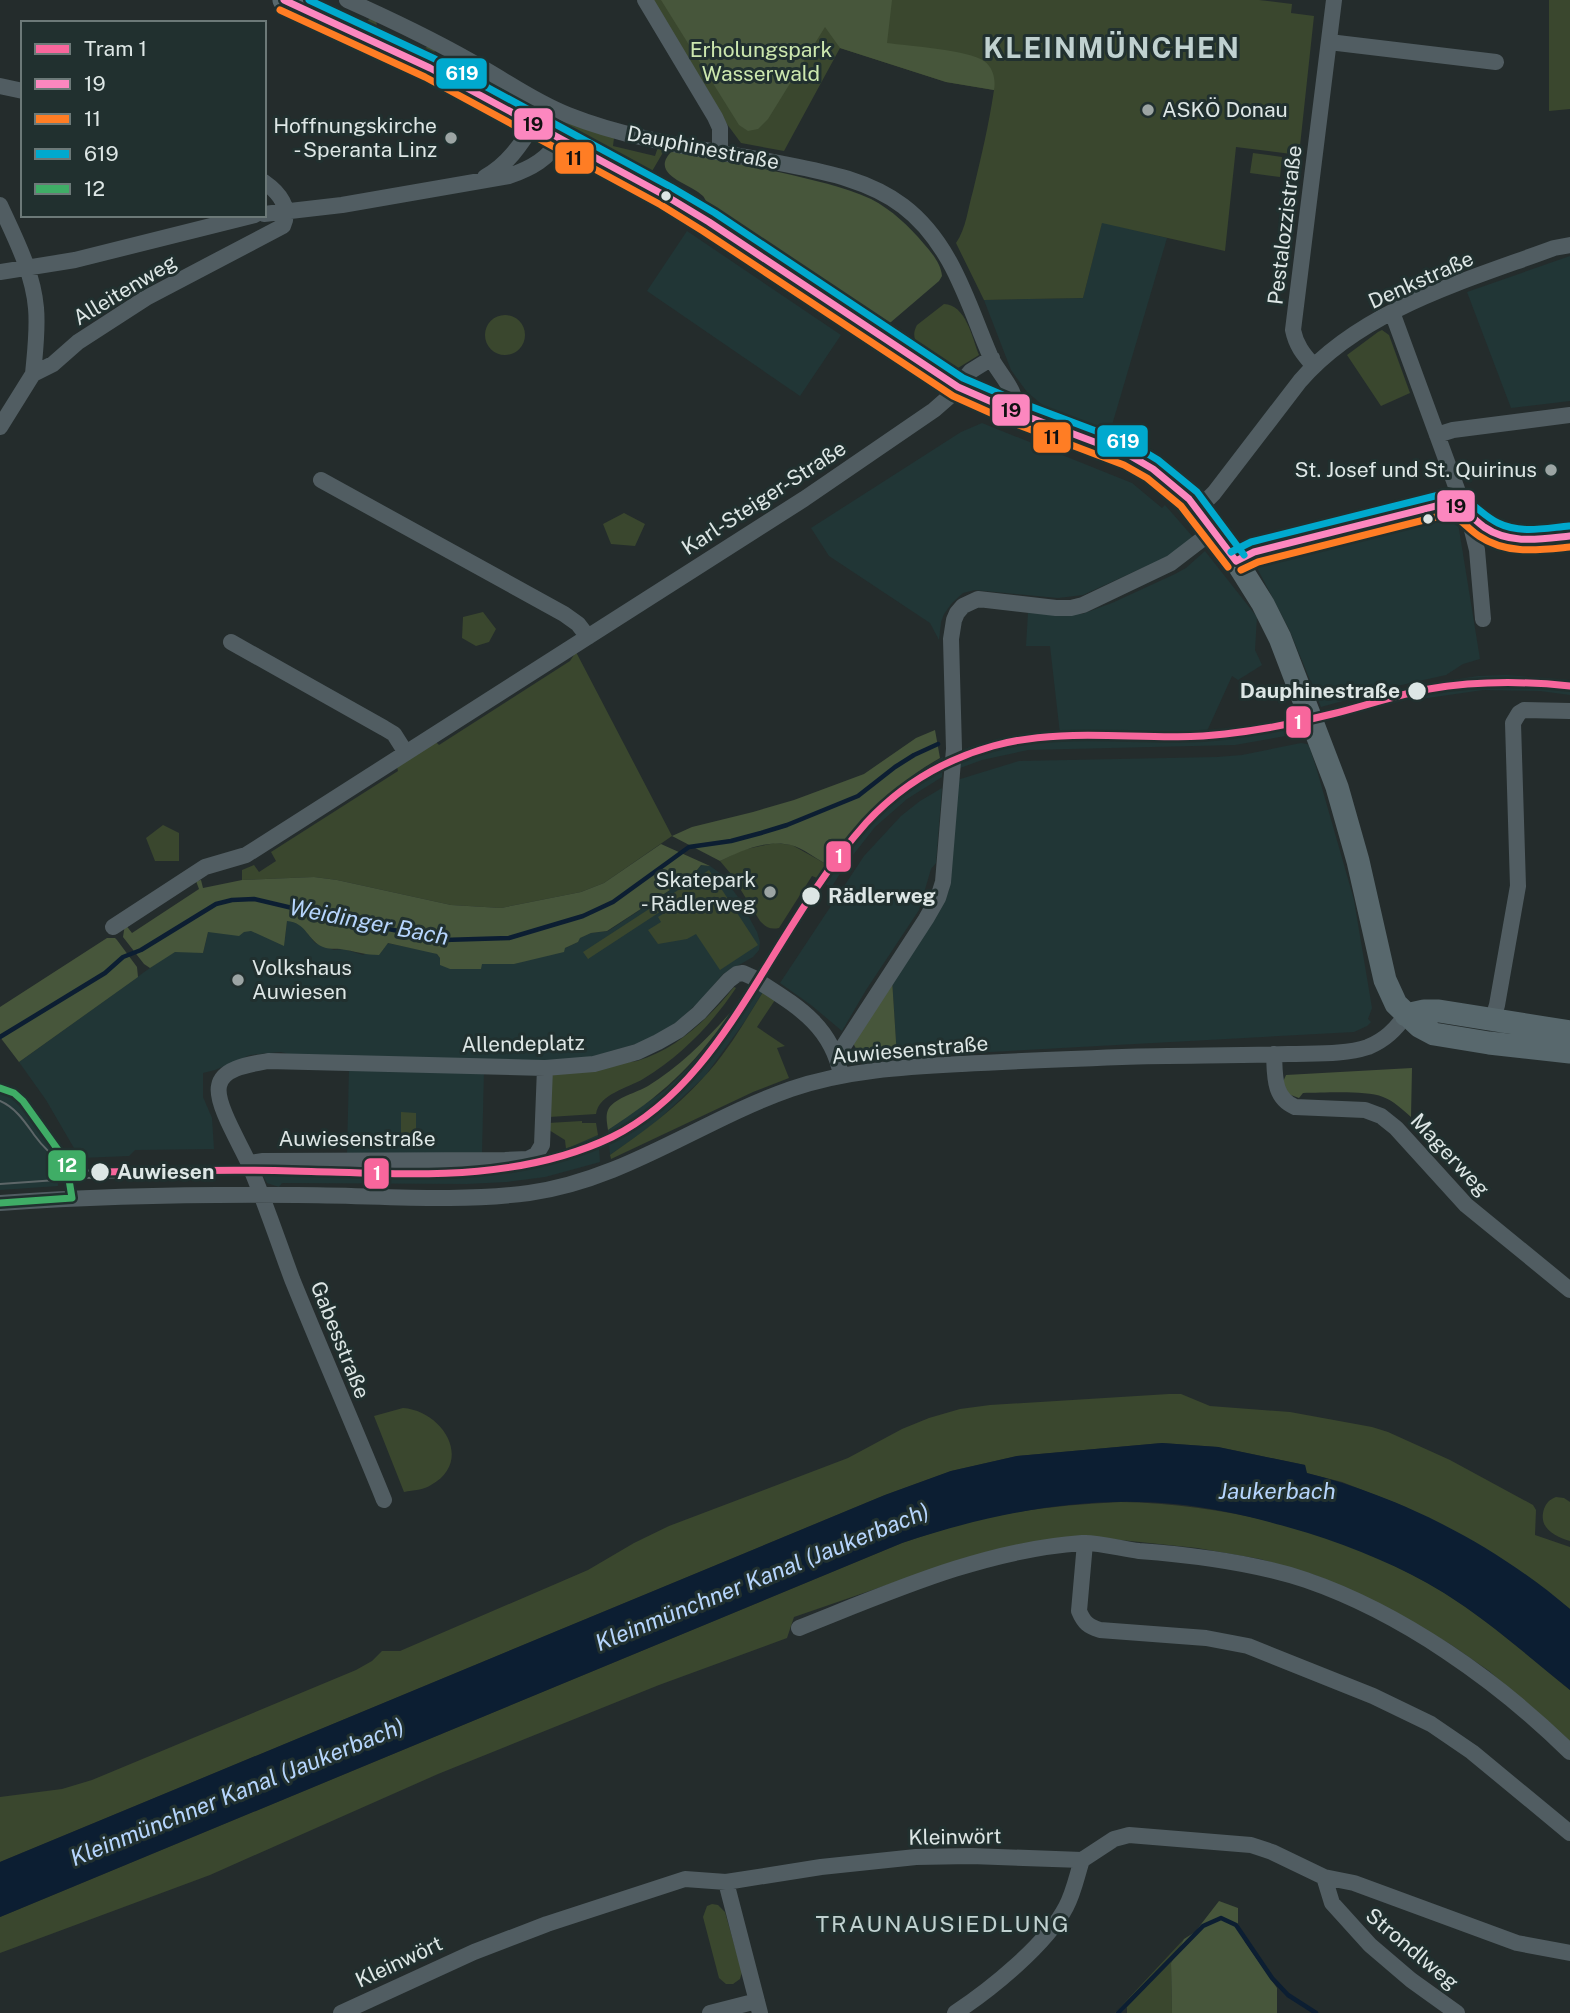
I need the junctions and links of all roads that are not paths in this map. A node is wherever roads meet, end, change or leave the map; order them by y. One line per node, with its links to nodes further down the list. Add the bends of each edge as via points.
1 (284, 0): 9 (main road, Dauphinestraße)
2 (347, 0): 11 (street, Dauphinestraße, via 567,115 634,135)
3 (645, 0): 11 (street, via 715,117)
4 (1334, 0): 5 (street, Pestalozzistraße)
5 (1329, 42): 6 (street); 23 (street, Pestalozzistraße, via 1293,330 1302,354)
6 (1496, 62)
7 (0, 86): 8 (street)
8 (21, 91)
9 (534, 123): 10 (main road, Dauphinestraße); 12 (street, via 509,159)
10 (561, 138): 12 (street, via 547,156 527,170); 25 (main road, Dauphinestraße, via 709,222)
11 (720, 152): 22 (street, Dauphinestraße, via 853,180 904,207 934,237 954,268)
12 (478, 181): 15 (street)
13 (266, 185): 15 (street, via 283,200)
14 (0, 205): 19 (street)
15 (286, 210): 16 (street); 24 (street, Alleitenweg, via 283,226 146,298 78,342 53,365)
16 (266, 214)
17 (247, 217): 19 (street)
18 (1570, 245): 21 (street, Denkstraße)
19 (27, 268): 20 (street); 24 (street, via 36,307)
20 (0, 272)
21 (1392, 312): 23 (street, Denkstraße); 29 (street)
22 (992, 359): 25 (street, via 971,371); 26 (street, Dauphinestraße, via 1014,397)
23 (1313, 365): 31 (street, Denkstraße)
24 (33, 374): 28 (street, Alleitenweg)
25 (958, 387): 26 (main road, Dauphinestraße); 37 (street, Karl-Steiger-Straße, via 934,410 804,499)
26 (1015, 412): 31 (main road, Dauphinestraße, via 1129,456 1176,486)
27 (1570, 415): 29 (street)
28 (0, 427)
29 (1437, 435): 32 (street)
30 (321, 480): 37 (street, via 564,614)
31 (1198, 509): 33 (main road, Dauphinestraße)
32 (1466, 511): 34 (street, via 1503,537); 35 (street, via 1448,503 1254,552); 36 (street, via 1478,550)
33 (1214, 530): 35 (main road, Dauphinestraße); 47 (street, via 1171,563 1083,605 1071,608 978,599 957,613 951,639 954,749 943,882 926,919)
34 (1570, 536)
35 (1236, 561): 42 (main road, Dauphinestraße, via 1271,620 1331,766 1359,861 1385,980)
36 (1483, 619)
37 (588, 637): 40 (street, Karl-Steiger-Straße)
38 (230, 642): 40 (street, via 394,734)
39 (1570, 711): 43 (street, via 1524,710 1513,723 1517,894)
40 (406, 753): 41 (street, Karl-Steiger-Straße, via 246,855 205,867)
41 (113, 928)
42 (1406, 1015): 43 (main road, via 1439,1011); 45 (main road, Dauphinestraße, via 1434,1034); 46 (street, Auwiesenstraße, via 1386,1038 1359,1049)
43 (1492, 1021): 44 (main road)
44 (1570, 1032)
45 (1570, 1052)
46 (1274, 1054): 49 (street, Auwiesenstraße, via 1063,1059); 53 (street, Magerweg, via 1276,1084 1286,1103 1365,1110 1381,1116 1466,1205)
47 (837, 1056): 48 (street, Allendeplatz, via 809,1016 743,973 729,979 699,1013 658,1042 614,1060); 49 (street, Allendeplatz)
48 (545, 1069): 50 (street, Auwiesenstraße, via 542,1145 528,1158); 50 (street, Allendeplatz, via 275,1061 249,1065 223,1076 218,1090)
49 (841, 1075): 51 (street, Auwiesenstraße, via 752,1105 615,1169 530,1193 473,1198)
50 (249, 1163): 51 (street)
51 (260, 1195): 52 (street, Auwiesenstraße); 54 (street, Gabesstraße)
52 (0, 1203)
53 (1570, 1290)
54 (384, 1500)
55 (1085, 1543): 56 (street, via 981,1562 906,1585); 57 (street, via 1275,1571 1338,1593 1387,1617 1489,1682); 58 (street, via 1079,1611 1089,1627 1248,1646 1373,1696 1431,1724 1472,1752)
56 (799, 1628)
57 (1570, 1752)
58 (1570, 1833)
59 (1082, 1860): 60 (street, via 1114,1839 1129,1835 1251,1845); 61 (street, Kleinwört, via 916,1857); 66 (street, via 1067,1906 1040,1941)
60 (1324, 1877): 62 (street, via 1354,1882 1517,1943); 67 (street, Strondlweg, via 1332,1903 1370,1945)
61 (726, 1882): 63 (street); 64 (street, Kleinwört, via 685,1879 588,1910 474,1952)
62 (1570, 1953)
63 (759, 2007): 65 (street)
64 (341, 2013)
65 (710, 2013)
66 (955, 2013)
67 (1457, 2013)

